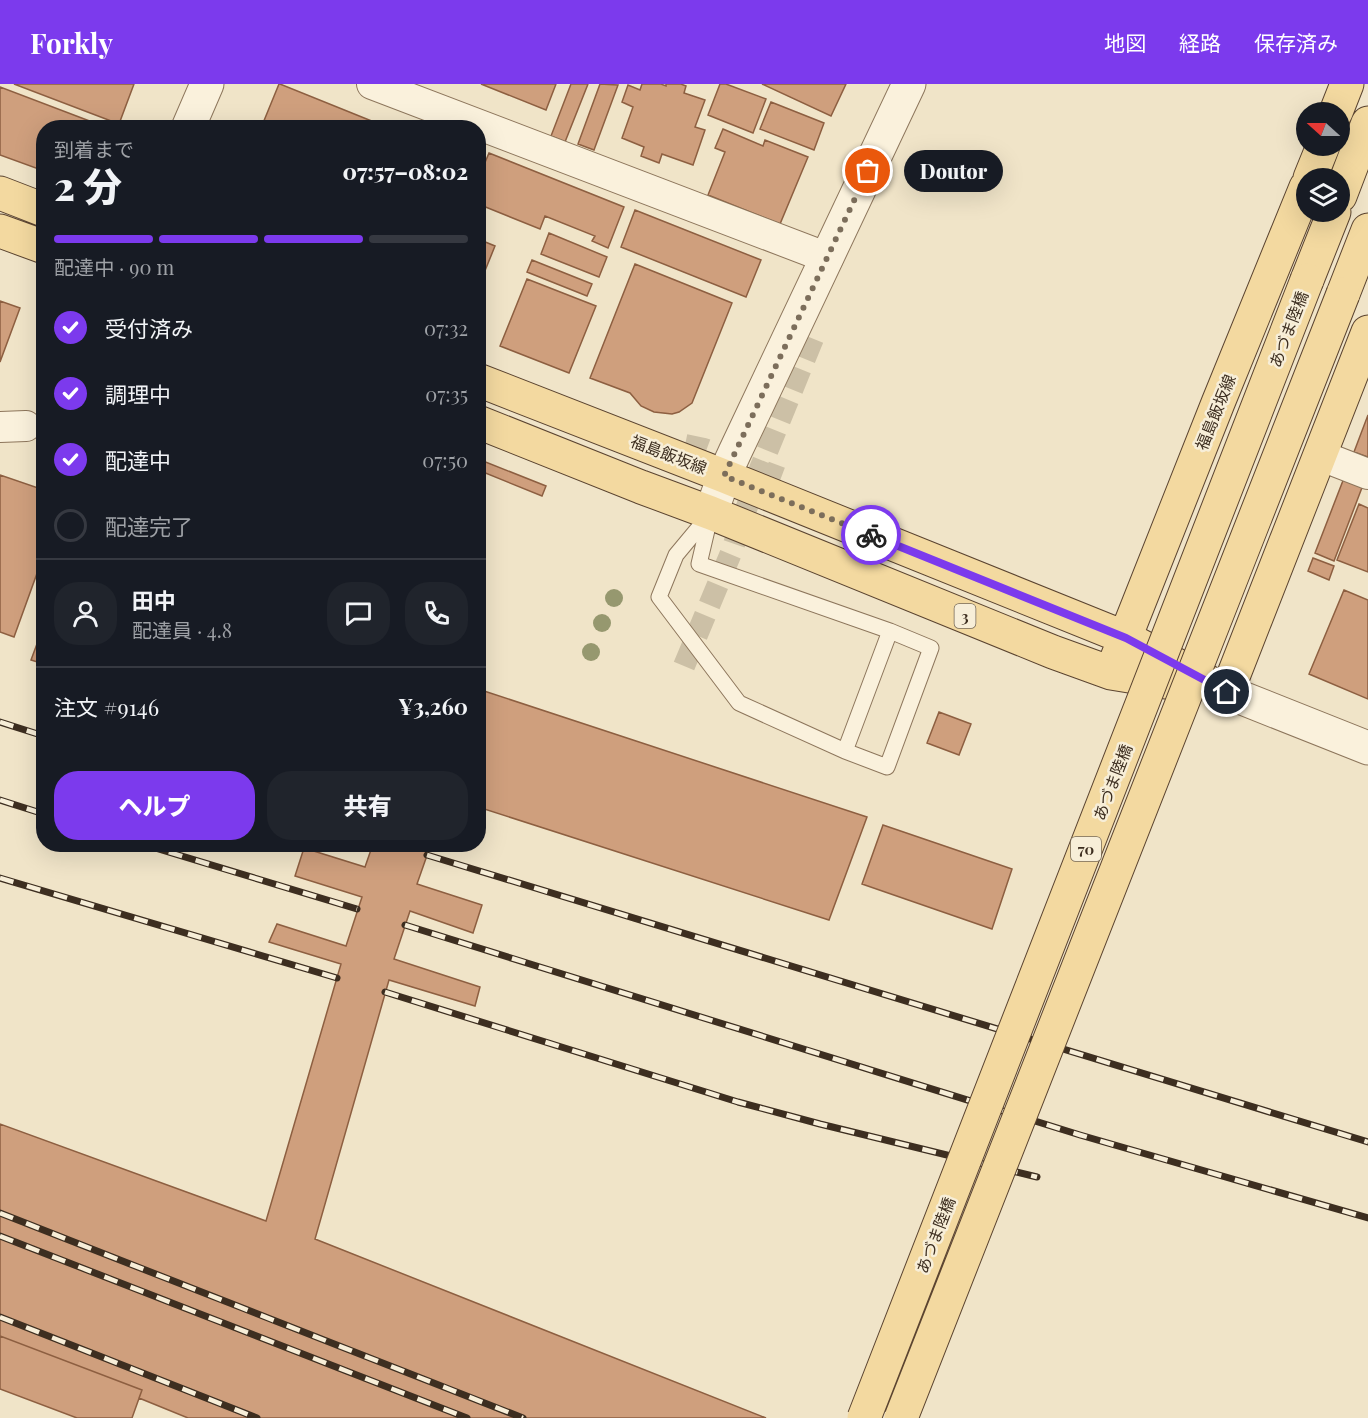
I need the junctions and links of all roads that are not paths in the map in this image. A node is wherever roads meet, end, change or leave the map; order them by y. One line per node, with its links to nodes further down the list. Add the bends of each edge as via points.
1 (207, 84): 6 (street)
2 (372, 84): 7 (street)
3 (909, 84): 18 (street)
4 (1347, 84): 5 (main road)
5 (1340, 102)
6 (191, 120)
7 (466, 120)
8 (1368, 123): 10 (main road)
9 (486, 128): 18 (street)
10 (1350, 170)
11 (0, 193): 12 (main road)
12 (36, 207)
13 (1296, 212): 29 (main road, 福島飯坂線)
14 (1330, 222): 34 (main road, あづま陸橋 / 70, bridge)
15 (1368, 230): 35 (main road, 70, bridge)
16 (0, 231): 17 (main road)
17 (36, 244)
18 (828, 258): 24 (street)
19 (1368, 332): 22 (main road)
20 (486, 383): 24 (main road, 福島飯坂線)
21 (486, 425): 25 (main road, 3)
22 (1319, 455): 23 (street); 31 (main road)
23 (1368, 474)
24 (724, 476): 25 (street); 29 (main road, 福島飯坂線)
25 (711, 513): 26 (lane); 27 (lane); 30 (main road, 3)
26 (676, 555): 27 (lane); 33 (lane, via 659,597 739,703)
27 (699, 564): 28 (lane)
28 (890, 631): 33 (lane); 33 (lane, via 931,648 891,756 886,767)
29 (1126, 638): 30 (main road, 福島飯坂線); 31 (main road, 福島飯坂線)
30 (1111, 673): 31 (main road, 3)
31 (1227, 692): 32 (street)
32 (1368, 748)
33 (845, 751)
34 (864, 1418)
35 (901, 1418)

